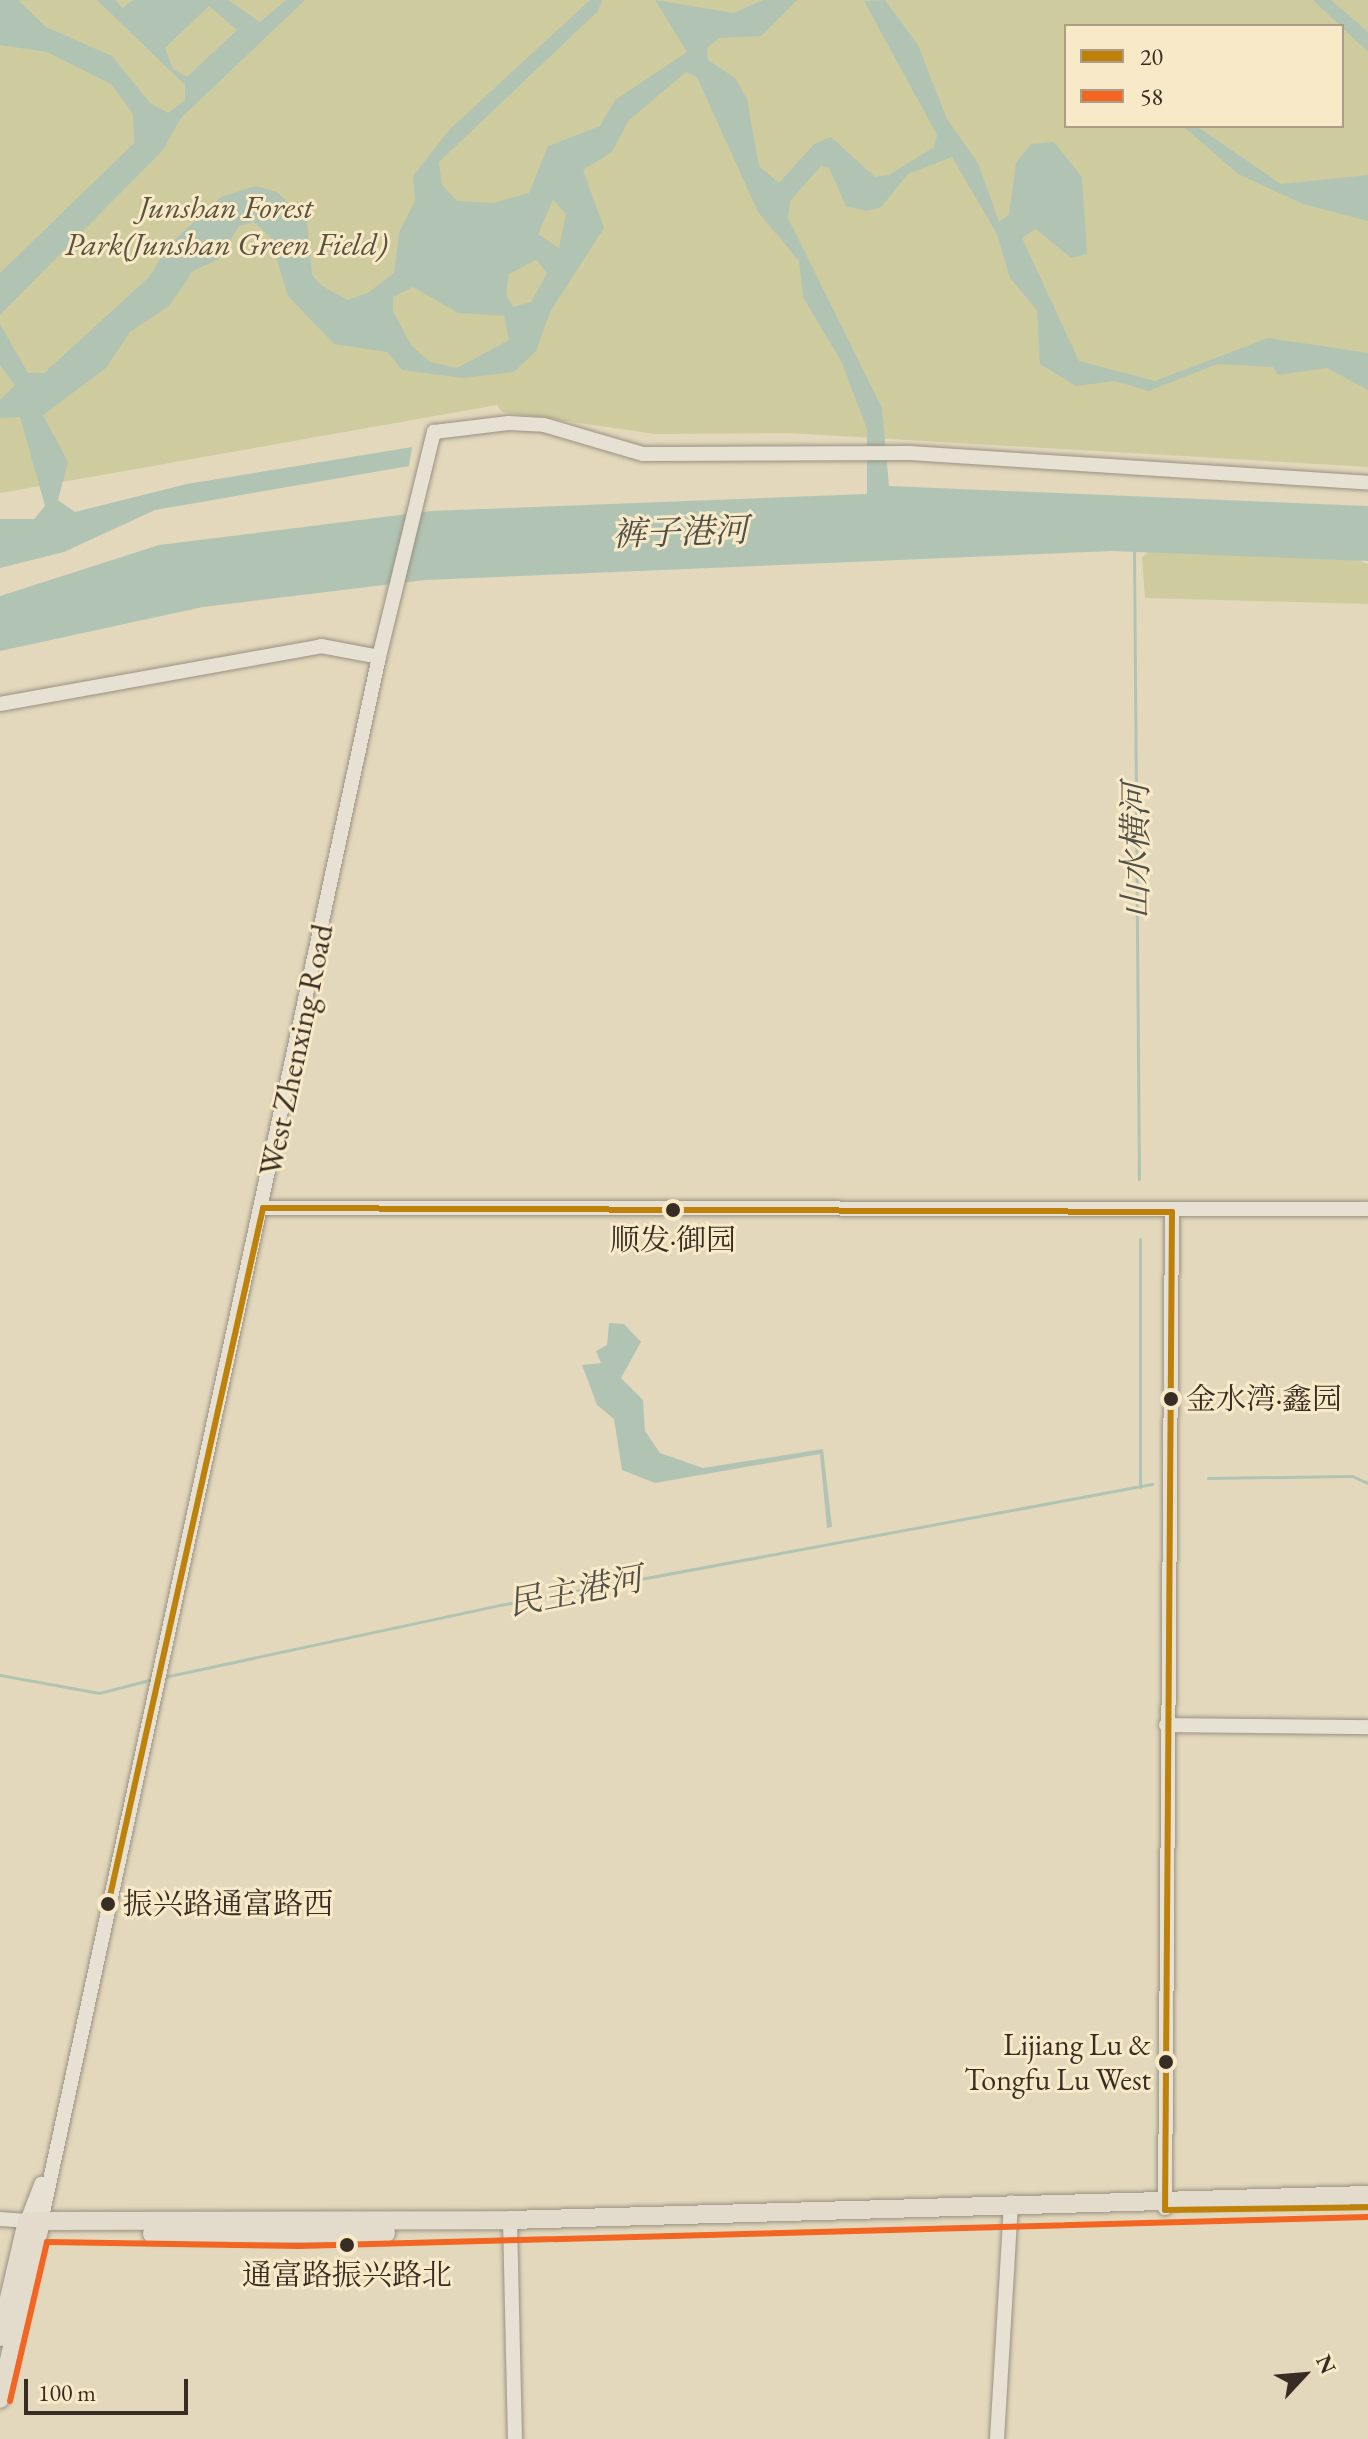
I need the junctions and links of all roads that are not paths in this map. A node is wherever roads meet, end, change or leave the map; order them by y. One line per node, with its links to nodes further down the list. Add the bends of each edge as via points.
1 (1368, 483): 2 (street, West Zhenxing Road, via 885,452 643,454 544,425 434,432)
2 (379, 657): 3 (street, via 321,646); 4 (street, West Zhenxing Road)
3 (0, 704)
4 (263, 1208): 6 (street); 16 (street, West Zhenxing Road)
5 (1368, 1209): 6 (street)
6 (1172, 1212): 7 (street)
7 (1166, 1725): 8 (street); 10 (street)
8 (1368, 1727)
9 (1368, 2195): 10 (main road)
10 (1165, 2204): 11 (main road); 12 (main road)
11 (1011, 2207): 14 (main road); 20 (street)
12 (1368, 2207)
13 (0, 2219): 16 (street)
14 (510, 2224): 16 (main road, via 299,2236); 19 (street)
15 (0, 2226): 16 (street)
16 (33, 2227): 17 (main road); 18 (main road)
17 (0, 2337)
18 (0, 2399)
19 (515, 2439)
20 (997, 2439)

